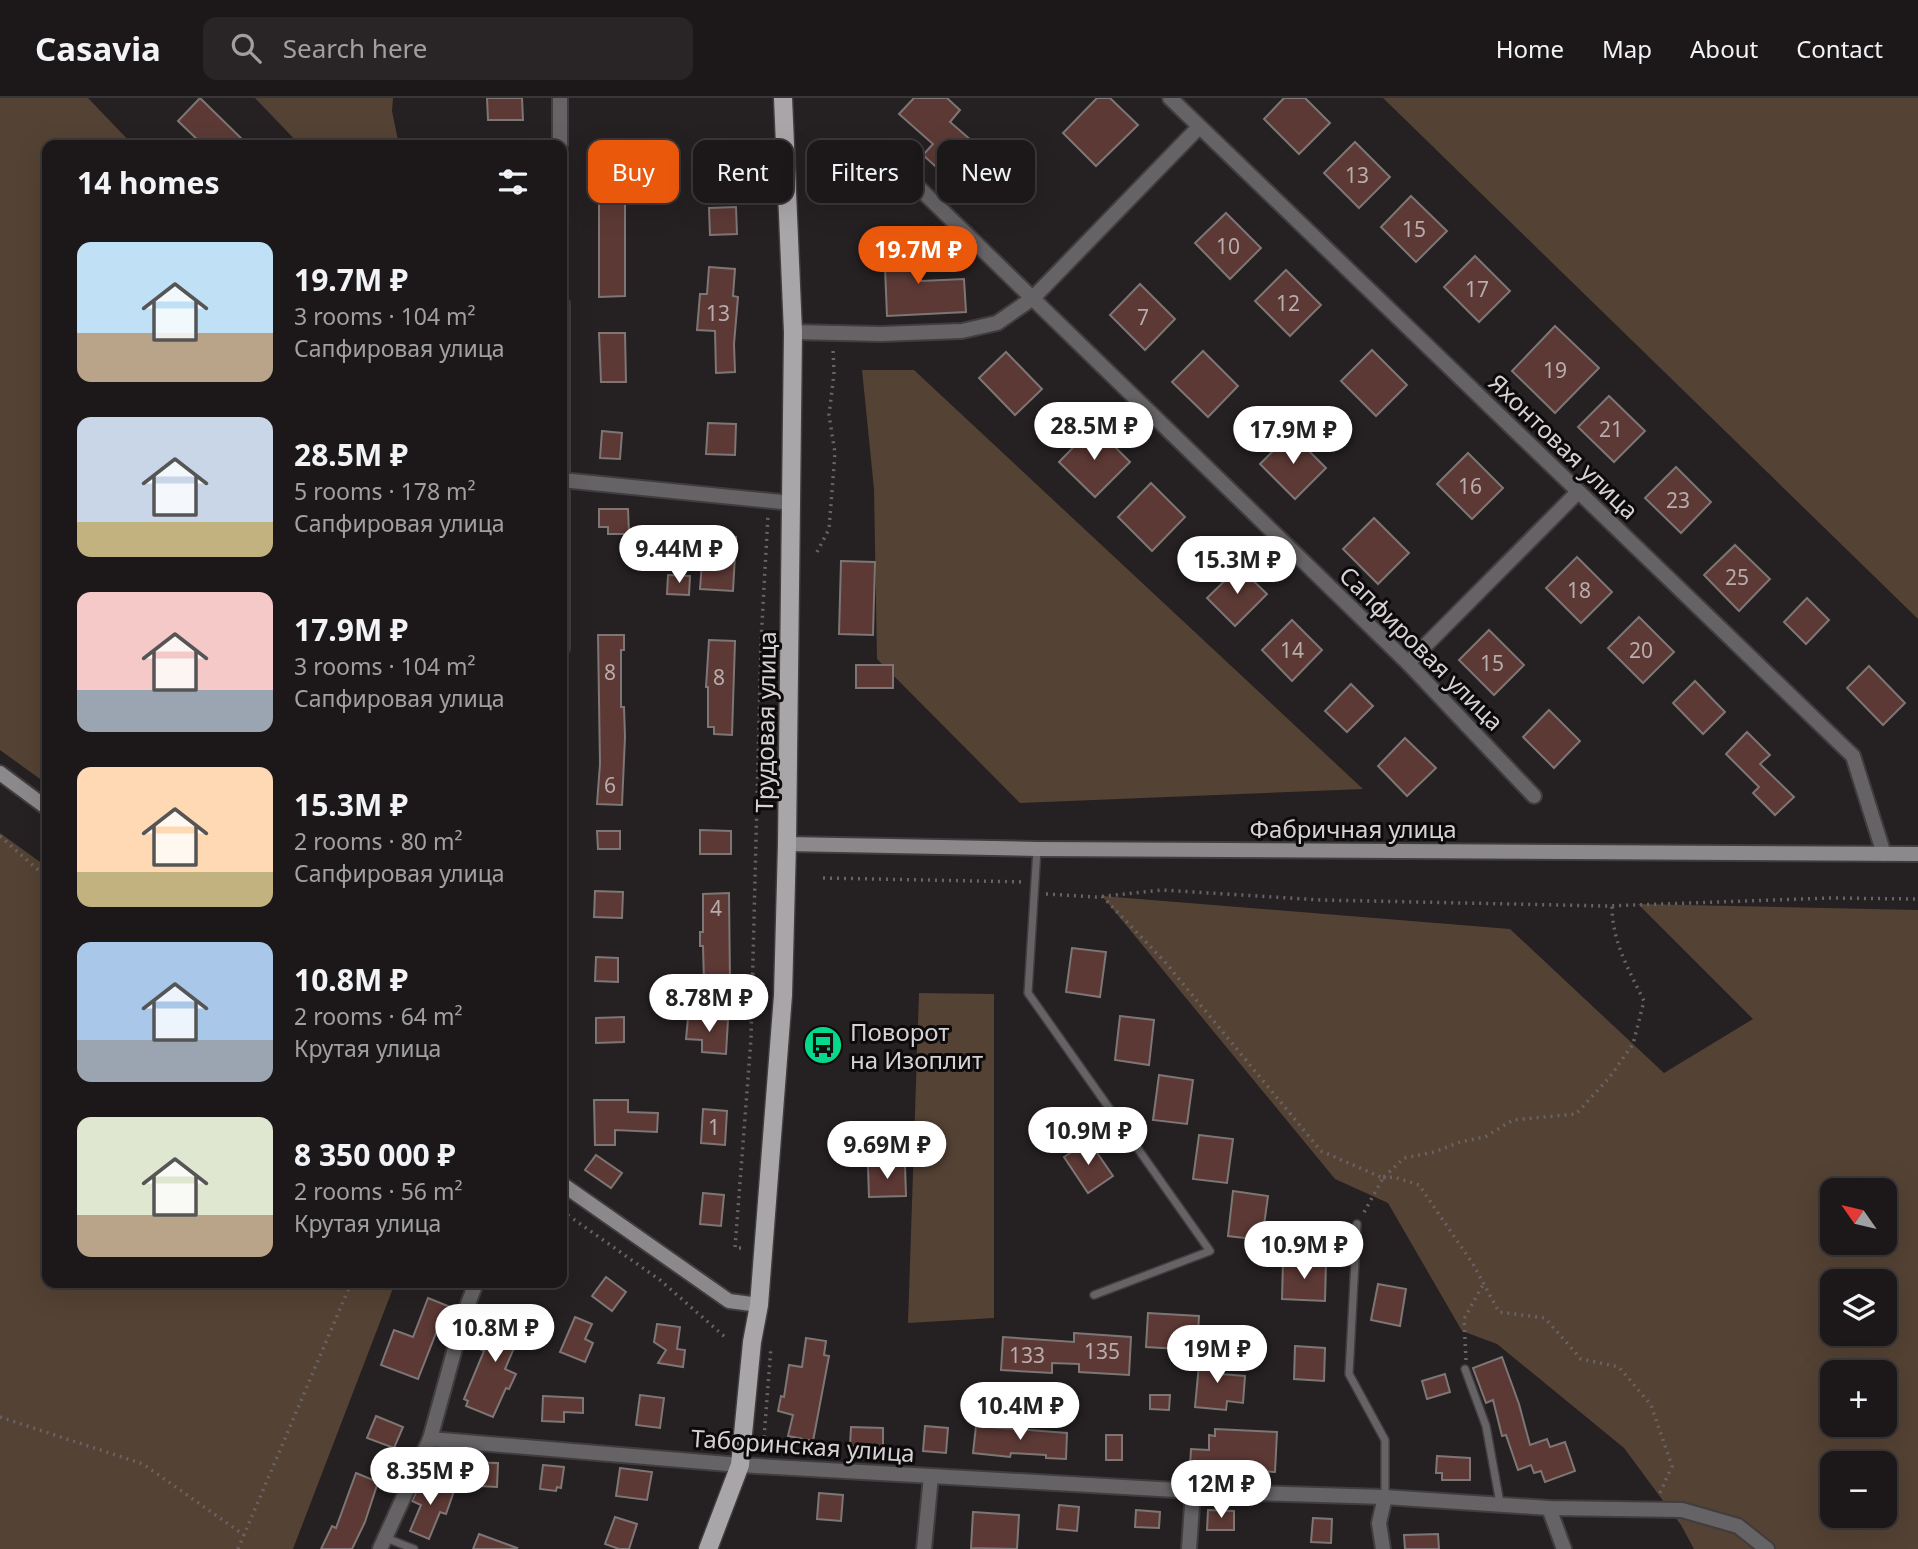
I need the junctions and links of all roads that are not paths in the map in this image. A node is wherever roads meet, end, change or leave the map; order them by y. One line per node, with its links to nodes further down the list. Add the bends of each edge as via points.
1 (560, 98): 5 (street)
2 (783, 98): 8 (main road, Трудовая улица)
3 (1170, 98): 4 (street, Яхонтовая улица)
4 (1199, 127): 7 (street); 10 (street, Яхонтовая улица)
5 (560, 140)
6 (923, 192): 7 (street, Сапфировая улица)
7 (1033, 298): 8 (street, via 997,323 962,331); 12 (street, Сапфировая улица)
8 (793, 332): 11 (main road, Трудовая улица)
9 (567, 480): 11 (street)
10 (1578, 492): 12 (street); 18 (street, Яхонтовая улица, via 1853,756)
11 (792, 503): 16 (main road, Трудовая улица)
12 (1408, 663): 14 (street, Сапфировая улица)
13 (0, 773): 15 (street)
14 (1534, 796)
15 (42, 804)
16 (787, 844): 17 (street, Фабричная улица); 24 (main road, Трудовая улица, via 782,1007)
17 (1037, 849): 18 (street, Фабричная улица); 23 (lane, via 1028,993 1210,1251)
18 (1884, 854): 19 (street, Фабричная улица)
19 (1918, 855)
20 (567, 1188): 24 (street, via 729,1301)
21 (1357, 1224): 30 (lane, via 1349,1374 1385,1440)
22 (474, 1288): 26 (street)
23 (1094, 1295)
24 (759, 1305): 27 (main road, Трудовая улица)
25 (1465, 1368): 31 (lane, via 1486,1426)
26 (430, 1439): 27 (street, Таборинская улица); 33 (street)
27 (740, 1465): 28 (street, Таборинская улица); 35 (main road, Трудовая улица)
28 (931, 1476): 29 (street, Таборинская улица); 36 (street)
29 (1193, 1491): 30 (street, Таборинская улица); 37 (street)
30 (1385, 1497): 31 (street, Таборинская улица); 38 (street, via 1379,1523)
31 (1500, 1503): 32 (street, Таборинская улица)
32 (1549, 1508): 39 (street); 40 (street, Таборинская улица, via 1682,1510 1738,1526)
33 (383, 1544): 34 (lane)
34 (414, 1549)
35 (708, 1549)
36 (924, 1549)
37 (1189, 1549)
38 (1383, 1549)
39 (1564, 1549)
40 (1767, 1549)

